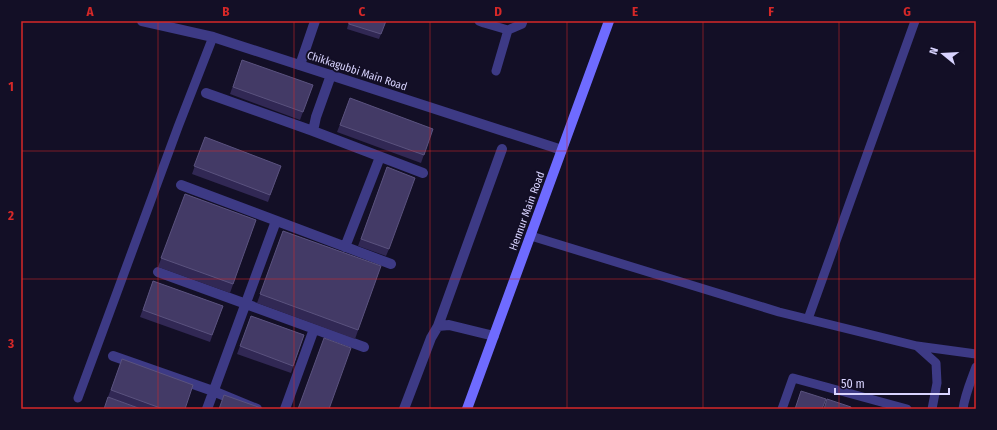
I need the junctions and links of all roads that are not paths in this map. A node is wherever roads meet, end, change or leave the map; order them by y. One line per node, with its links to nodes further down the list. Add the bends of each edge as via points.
1 (142, 21): 8 (street, Chikkagubbi Main Road)
2 (315, 21): 9 (street)
3 (479, 21): 7 (lane)
4 (523, 21): 7 (lane, via 522,24)
5 (609, 21): 15 (main road, Hennur Main Road)
6 (915, 21): 25 (lane)
7 (508, 30): 10 (lane)
8 (213, 37): 9 (street, Chikkagubbi Main Road); 35 (lane)
9 (300, 65): 11 (street, Chikkagubbi Main Road)
10 (496, 70)
11 (331, 75): 13 (street); 15 (street, Chikkagubbi Main Road)
12 (206, 93): 13 (street)
13 (313, 131): 16 (street)
14 (502, 150): 26 (street)
15 (562, 150): 20 (main road, Hennur Main Road)
16 (380, 157): 17 (street); 21 (street)
17 (423, 173)
18 (181, 185): 19 (street)
19 (276, 221): 21 (street); 24 (street)
20 (531, 236): 25 (lane); 28 (main road, Hennur Main Road)
21 (345, 247): 22 (street)
22 (391, 264)
23 (158, 272): 24 (street)
24 (245, 304): 27 (street); 34 (street)
25 (808, 319): 29 (lane)
26 (438, 326): 28 (street, via 449,325); 39 (street)
27 (314, 329): 30 (street); 38 (street)
28 (494, 336): 40 (main road, Hennur Main Road)
29 (917, 346): 31 (lane); 43 (lane, via 936,363 938,383)
30 (364, 347)
31 (976, 354)
32 (113, 356): 34 (street)
33 (976, 367): 44 (lane)
34 (213, 391): 36 (street); 37 (street)
35 (78, 398)
36 (207, 409)
37 (257, 409)
38 (285, 409)
39 (404, 409)
40 (468, 409)
41 (782, 409): 42 (lane, via 793,378)
42 (906, 409)
43 (932, 409)
44 (963, 409)

